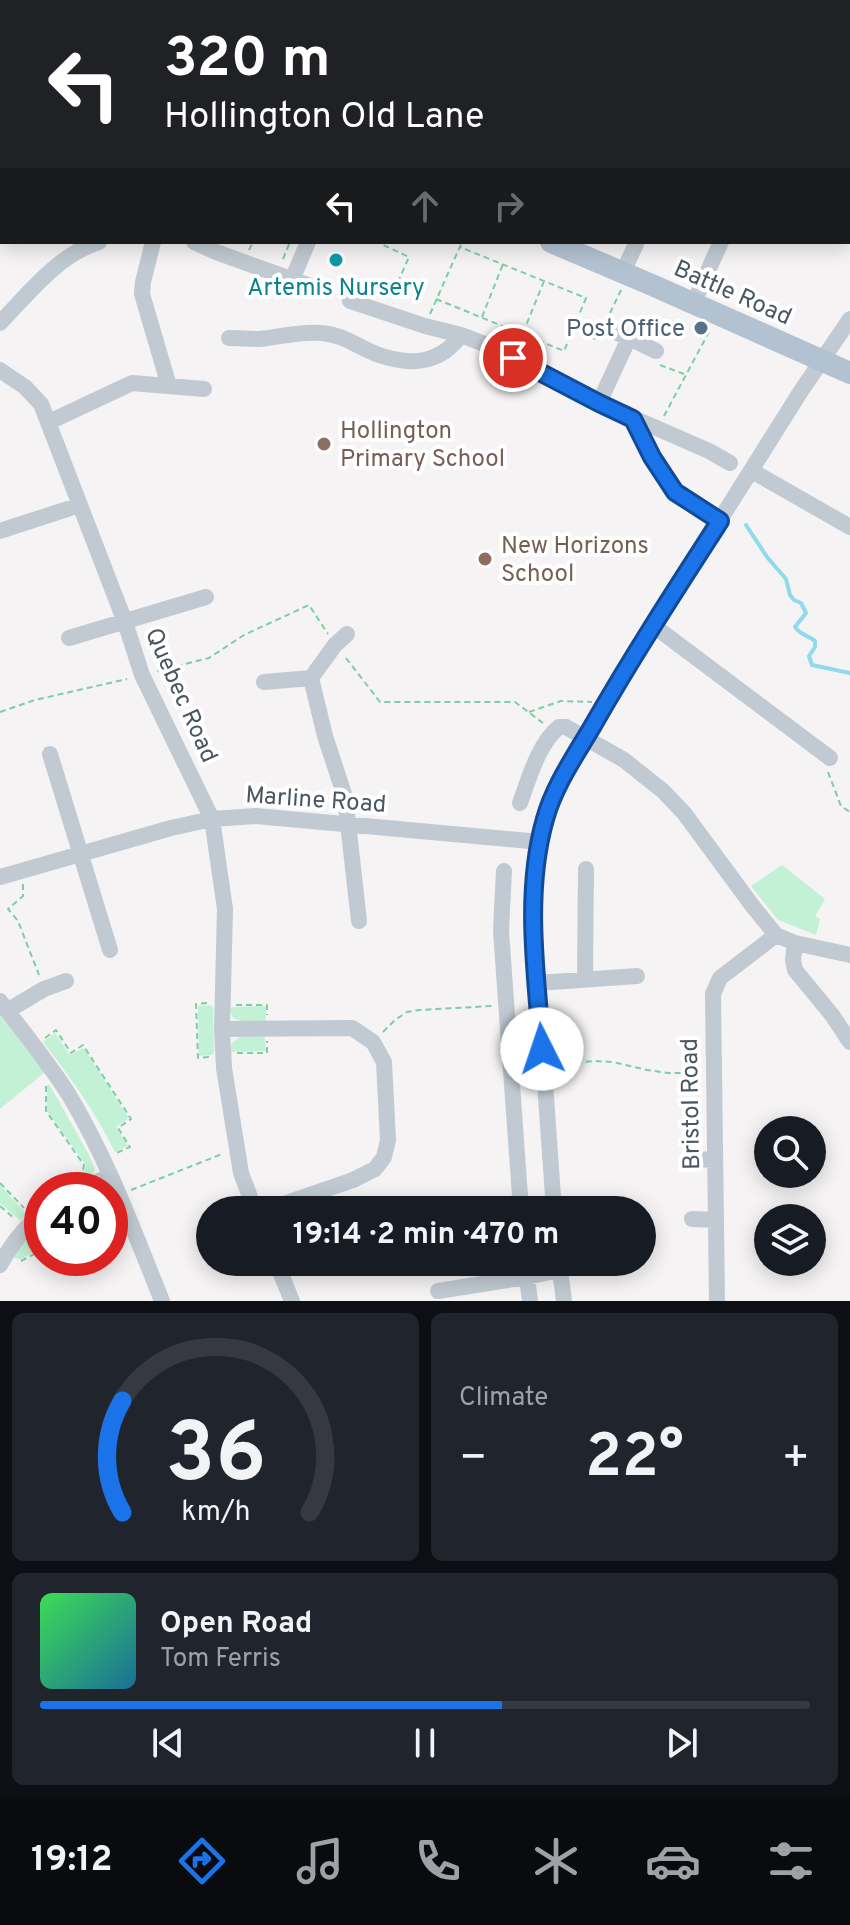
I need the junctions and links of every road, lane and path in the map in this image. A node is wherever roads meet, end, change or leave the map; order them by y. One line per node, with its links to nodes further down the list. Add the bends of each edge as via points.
1 (95, 244): 22 (street, via 50,272)
2 (152, 244): 36 (street, via 142,294)
3 (199, 244): 13 (street)
4 (290, 244): 13 (path)
5 (307, 244): 13 (street)
6 (381, 244): 18 (path, via 409,257 392,295 367,284 354,290)
7 (461, 244): 11 (path)
8 (555, 244): 15 (main road, Battle Road)
9 (636, 244): 15 (street)
10 (720, 244): 19 (street)
11 (460, 247): 12 (path); 17 (path)
12 (503, 264): 14 (path); 20 (path)
13 (285, 277): 16 (street)
14 (544, 281): 26 (path, via 586,298); 27 (path)
15 (622, 281): 19 (main road, Battle Road); 24 (path)
16 (316, 288)
17 (436, 299): 20 (path); 23 (path)
18 (350, 301): 23 (street)
19 (693, 304): 32 (main road, Battle Road)
20 (481, 318): 27 (path)
21 (850, 319): 32 (street)
22 (0, 323)
23 (425, 326): 28 (street)
24 (604, 327): 26 (path); 30 (street)
25 (711, 328): 35 (path)
26 (573, 330): 27 (path, via 564,351)
27 (522, 334)
28 (461, 335): 29 (street, via 448,350 420,361 378,355 321,333); 38 (street)
29 (229, 338)
30 (629, 338): 31 (street); 38 (street)
31 (656, 351): 35 (path, via 651,361)
32 (822, 360): 34 (main road, Battle Road); 43 (street)
33 (0, 370): 40 (street, Quebec Road, via 25,387)
34 (850, 373)
35 (686, 375): 41 (path)
36 (169, 386): 37 (street); 40 (street, via 132,383)
37 (204, 389)
38 (599, 403): 39 (street)
39 (633, 419): 41 (street); 45 (street, via 675,492)
40 (49, 422): 44 (street, Quebec Road)
41 (658, 429): 42 (street)
42 (730, 463)
43 (752, 471): 45 (street); 46 (street)
44 (80, 505): 47 (street); 49 (street, Quebec Road)
45 (720, 521): 50 (street)
46 (850, 527)
47 (0, 531)
48 (206, 597): 49 (street)
49 (125, 622): 52 (street); 62 (street, Quebec Road, via 142,675)
50 (654, 626): 55 (street); 59 (street)
51 (347, 634): 53 (street)
52 (69, 638)
53 (311, 678): 54 (street); 63 (street)
54 (264, 682)
55 (606, 702): 56 (path, via 561,701); 57 (street)
56 (529, 712)
57 (586, 737): 60 (street, via 566,727 553,732 538,757 532,787); 64 (street, via 558,787); 71 (street, via 663,791)
58 (50, 754): 65 (street)
59 (830, 758): 61 (path, via 828,775 841,806)
60 (520, 803)
61 (850, 812)
62 (212, 819): 63 (street, Marline Road, via 256,816); 65 (street, Marline Road); 80 (street, Quebec Road, via 225,909)
63 (349, 824): 64 (street, Marline Road); 70 (street)
64 (540, 842): 78 (street, via 534,894)
65 (80, 854): 67 (street, Marline Road); 73 (street)
66 (586, 869): 76 (street)
67 (22, 871): 69 (street, Marline Road); 79 (path, via 23,896 8,909 18,921)
68 (504, 871): 81 (street)
69 (0, 877)
70 (359, 921)
71 (776, 935): 72 (street); 91 (street, Bristol Road, via 715,986)
72 (795, 943): 74 (street); 86 (street, via 795,970)
73 (110, 950)
74 (850, 955)
75 (637, 976): 76 (street)
76 (585, 978): 78 (street)
77 (66, 981): 79 (street)
78 (537, 983): 90 (street)
79 (44, 989): 82 (street)
80 (222, 1004): 83 (path, via 267,1005); 84 (street, Quebec Road); 88 (path, via 196,1004 198,1058)
81 (506, 1005): 85 (path, via 407,1012); 102 (street)
82 (4, 1006): 87 (street)
83 (267, 1028): 84 (street); 85 (street, via 352,1028); 88 (path, via 267,1053)
84 (222, 1029): 88 (street, Quebec Road)
85 (373, 1042): 101 (street, via 384,1062 384,1157 375,1169)
86 (850, 1042)
87 (34, 1046): 89 (street); 93 (path, via 56,1030 71,1053 83,1045 131,1119 118,1128 130,1147)
88 (224, 1055): 92 (street, Quebec Road)
89 (51, 1067): 93 (street); 96 (path, via 46,1111 84,1165)
90 (543, 1067): 91 (path, via 594,1061 668,1073); 103 (street)
91 (713, 1073): 95 (street, Bristol Road)
92 (237, 1145): 99 (path); 100 (street, Quebec Road)
93 (102, 1159): 97 (street)
94 (692, 1159): 95 (street)
95 (715, 1160): 109 (street, Bristol Road)
96 (81, 1172)
97 (108, 1172)
98 (0, 1183): 105 (path)
99 (128, 1191)
100 (250, 1196)
101 (307, 1196)
102 (520, 1196)
103 (553, 1196)
104 (0, 1206): 106 (path)
105 (24, 1209)
106 (24, 1216)
107 (128, 1217): 118 (street)
108 (692, 1219): 109 (street)
109 (716, 1220): 122 (street, Bristol Road)
110 (24, 1230): 112 (street)
111 (24, 1259): 112 (path)
112 (2, 1262)
113 (282, 1276): 119 (street)
114 (501, 1276): 117 (street)
115 (527, 1276): 120 (street)
116 (560, 1276): 121 (street)
117 (438, 1291)
118 (162, 1301)
119 (292, 1301)
120 (530, 1301)
121 (564, 1301)
122 (717, 1301)

